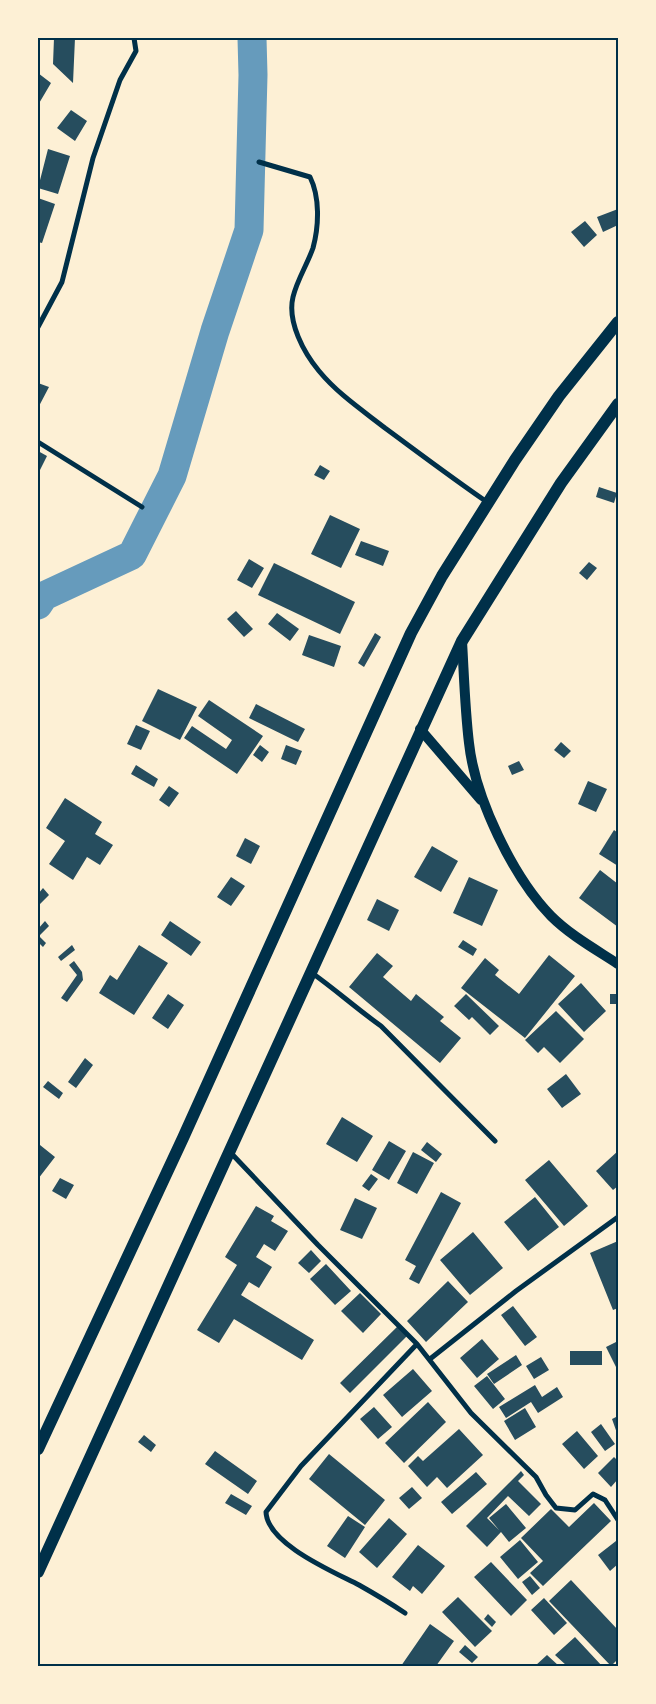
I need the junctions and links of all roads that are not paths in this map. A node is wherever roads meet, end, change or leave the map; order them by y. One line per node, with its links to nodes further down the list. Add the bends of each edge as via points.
1 (134, 38): 4 (street, via 136,51 120,80 93,158 62,282)
2 (259, 162): 7 (street, via 310,177 314,186 317,221 313,247 292,307 298,334 318,370 340,394)
3 (618, 322): 7 (highway, via 559,396)
4 (38, 326)
5 (618, 404): 9 (highway, via 561,483)
6 (38, 442): 8 (street)
7 (489, 504): 19 (highway, via 442,576 411,633 183,1138)
8 (142, 507)
9 (462, 641): 10 (highway); 11 (main road, via 469,745)
10 (420, 729): 11 (main road); 13 (highway)
11 (484, 803): 12 (main road, via 526,886 551,916 577,938)
12 (618, 964)
13 (311, 973): 14 (street, via 381,1026); 15 (highway)
14 (495, 1141)
15 (230, 1152): 17 (street); 21 (highway)
16 (618, 1217): 18 (street)
17 (417, 1344): 18 (street); 22 (street, via 301,1466 266,1512 266,1520 273,1529 301,1555)
18 (430, 1359): 20 (street, via 471,1413 536,1477 556,1508 575,1510 593,1494 605,1500)
19 (38, 1449)
20 (618, 1520)
21 (38, 1572)
22 (405, 1612)

